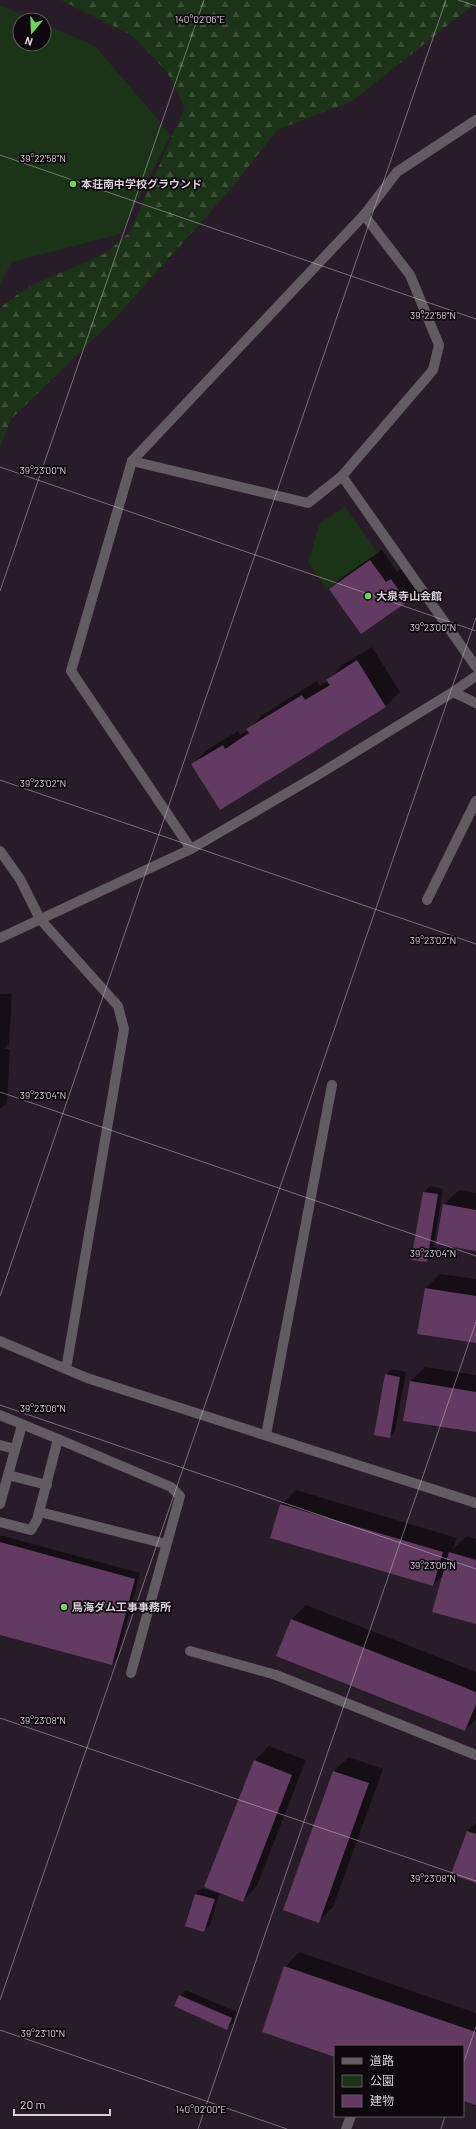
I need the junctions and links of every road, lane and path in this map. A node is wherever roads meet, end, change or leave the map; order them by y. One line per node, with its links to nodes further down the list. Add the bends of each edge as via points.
1 (476, 120): 2 (street, via 397,172)
2 (364, 215): 3 (street); 4 (street, via 410,275 439,345 433,370)
3 (132, 461): 4 (street, via 308,503); 10 (street, via 71,671)
4 (342, 476): 5 (street)
5 (476, 667)
6 (476, 676): 7 (street)
7 (453, 692): 8 (street); 10 (street)
8 (476, 703)
9 (476, 801): 12 (street)
10 (191, 849): 13 (street)
11 (0, 851): 13 (street, via 20,879)
12 (427, 900)
13 (40, 919): 14 (street); 17 (street, via 118,1006 124,1029)
14 (0, 938)
15 (332, 1084): 20 (street)
16 (0, 1341): 17 (street)
17 (66, 1369): 20 (street)
18 (0, 1415): 19 (street)
19 (22, 1425): 21 (street); 23 (street)
20 (266, 1435): 26 (street)
21 (58, 1440): 25 (street); 30 (street, via 171,1487 180,1496)
22 (0, 1445): 23 (street)
23 (15, 1449): 24 (street)
24 (8, 1475): 25 (street); 27 (street)
25 (47, 1485): 28 (street)
26 (476, 1503)
27 (0, 1504)
28 (40, 1512): 29 (street, via 31,1530); 30 (street)
29 (0, 1522)
30 (166, 1544): 32 (street)
31 (190, 1650): 33 (street, via 276,1675)
32 (131, 1673)
33 (476, 1755)
34 (351, 2117): 35 (street)
35 (346, 2129)

